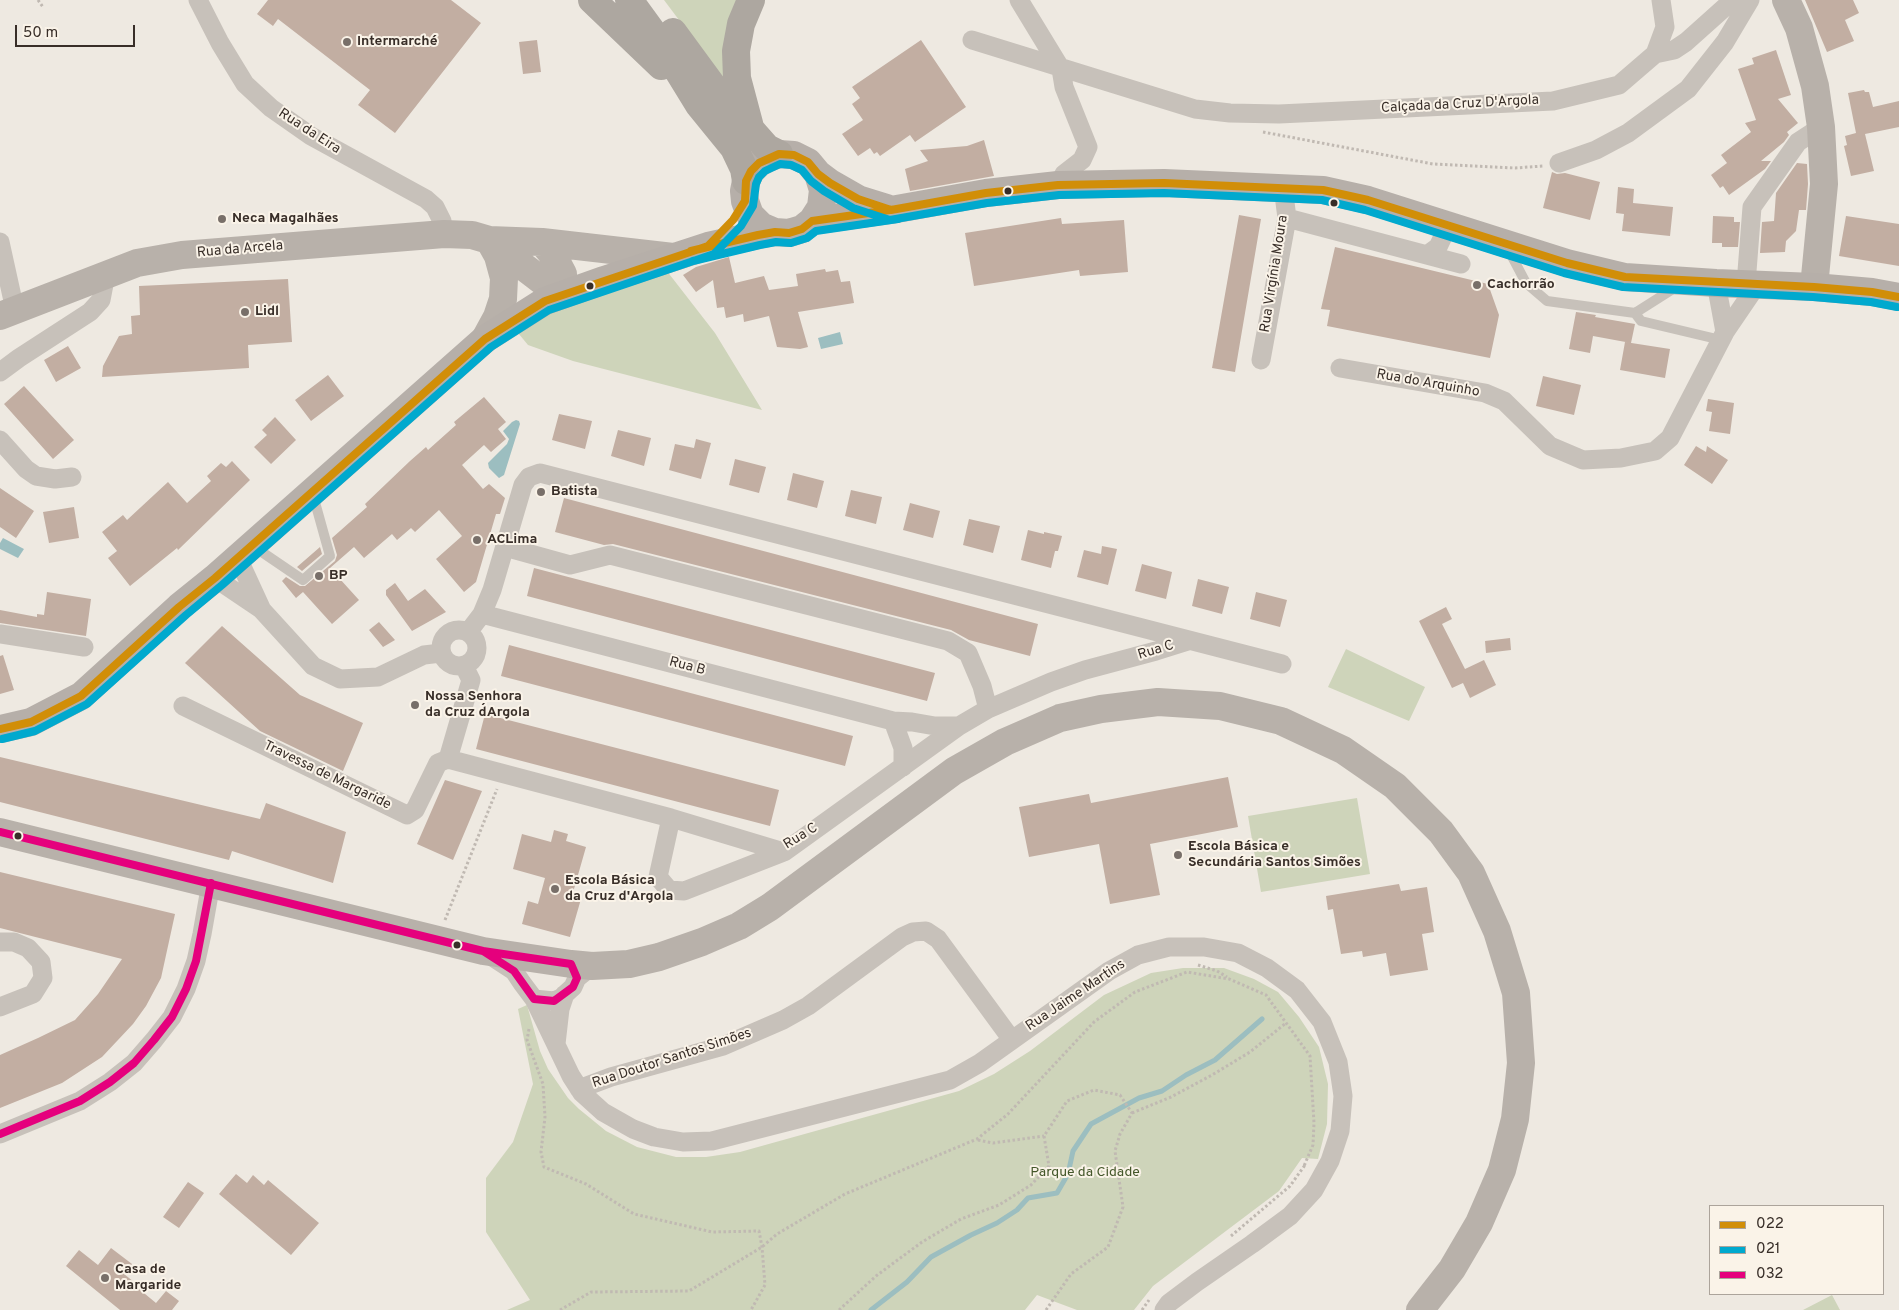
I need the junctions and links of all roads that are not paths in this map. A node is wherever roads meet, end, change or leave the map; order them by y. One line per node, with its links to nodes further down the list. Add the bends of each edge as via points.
1 (198, 0): 28 (street, Rua da Eira, via 245,84 271,108 311,136 426,199 435,207)
2 (592, 0): 14 (highway)
3 (629, 0): 14 (highway)
4 (650, 0): 16 (highway, via 739,122)
5 (751, 0): 16 (highway, via 741,24 736,51 737,78)
6 (1019, 0): 13 (street)
7 (1661, 0): 12 (street, via 1665,27)
8 (1733, 0): 12 (street, via 1686,42 1674,50)
9 (1750, 0): 18 (street, via 1725,42 1688,89 1628,133 1596,150)
10 (1786, 0): 15 (street, via 1799,28 1815,86)
11 (972, 40): 13 (street, Calçada da Cruz D'Argola)
12 (1656, 54): 13 (street, Calçada da Cruz D'Argola, via 1618,85 1553,101 1264,115 1195,109)
13 (1061, 69): 20 (street, via 1064,87 1088,147 1082,160 1064,174)
14 (699, 105): 22 (highway, via 734,148 744,169)
15 (1821, 127): 40 (street, via 1798,142 1752,207); 41 (street, via 1824,184)
16 (752, 131): 17 (highway, via 767,148)
17 (779, 154): 19 (main road, via 794,155 808,162); 22 (main road, via 758,163 751,171)
18 (1559, 163)
19 (818, 174): 23 (main road, via 858,200); 25 (main road, via 823,190 821,207)
20 (1058, 185): 21 (main road, via 1164,183); 23 (main road, via 986,193)
21 (1284, 188): 24 (street, Rua Virgínia Moura); 26 (main road, via 1323,190 1368,200)
22 (746, 191): 27 (main road, via 750,215 761,226); 33 (main road, via 733,220)
23 (891, 210): 25 (main road)
24 (1287, 218): 34 (street); 48 (street, Rua Virgínia Moura)
25 (812, 221): 27 (main road, via 789,233)
26 (1448, 226): 32 (main road); 34 (street, via 1438,247)
27 (775, 232): 33 (main road)
28 (444, 234): 29 (street, Rua da Arcela, via 472,235); 37 (street, Rua da Arcela, via 182,255 138,263)
29 (489, 240): 31 (street, Rua da Arcela); 42 (street); 47 (street, via 504,278 503,299)
30 (0, 242): 44 (street)
31 (542, 242): 35 (street, Rua da Arcela); 42 (street, via 563,274)
32 (1506, 244): 38 (main road, via 1567,264 1624,277); 45 (lane, via 1526,283 1548,301)
33 (708, 246): 35 (main road)
34 (1427, 255): 36 (street)
35 (673, 256): 42 (main road)
36 (1461, 264)
37 (106, 274): 44 (street, Rua da Arcela); 50 (street, via 101,300 90,312)
38 (1685, 281): 39 (main road); 45 (lane)
39 (1716, 283): 40 (main road); 46 (street)
40 (1752, 284): 41 (main road); 46 (street, Rua do Arquinho)
41 (1814, 287): 43 (main road)
42 (563, 294): 47 (main road, via 545,301)
43 (1899, 297)
44 (8, 313)
45 (1635, 313): 46 (lane, via 1641,321)
46 (1723, 336): 49 (street, Rua do Arquinho, via 1670,438 1655,451 1621,458 1583,460 1550,446 1504,402 1485,393)
47 (485, 339): 53 (main road)
48 (1261, 360)
49 (1340, 368)
50 (0, 372)
51 (0, 440): 52 (street, via 36,476)
52 (72, 477)
53 (312, 492): 55 (main road); 55 (lane, via 330,556 303,580)
54 (505, 547): 58 (street); 61 (street, via 523,485 540,473); 67 (street, via 570,565 610,555 948,640 968,653)
55 (245, 552): 56 (main road); 57 (street)
56 (215, 578): 57 (street); 70 (main road, via 81,696 31,722)
57 (261, 609): 63 (street, via 313,666 340,679 378,677 424,655)
58 (482, 614): 59 (street); 68 (street, Rua B)
59 (469, 631): 63 (street, via 454,630 443,638); 65 (street, via 478,643 476,657)
60 (0, 634): 62 (street)
61 (1188, 641): 64 (street); 67 (street, Rua C, via 1085,670)
62 (84, 648)
63 (441, 653): 65 (street, via 450,664)
64 (1282, 664)
65 (464, 666): 71 (street, via 471,680)
66 (183, 706): 71 (street, Travessa de Margaride, via 407,815 415,810 438,763)
67 (988, 709): 69 (street, Rua C)
68 (893, 721): 69 (street, Rua B); 72 (street, via 904,748)
69 (959, 726): 72 (street, Rua C)
70 (0, 729)
71 (448, 759): 73 (street, Rua C)
72 (904, 767): 75 (street, Rua C)
73 (671, 818): 75 (street, Rua C); 75 (street, via 658,877 669,890 684,890)
74 (0, 832): 76 (street)
75 (784, 852)
76 (211, 883): 78 (street); 88 (street, via 200,943 186,989 172,1017 154,1040 134,1063 88,1096)
77 (0, 942): 84 (street, via 14,942 28,948 41,962 43,978 34,994)
78 (483, 951): 79 (street); 81 (street, Rua Jaime Martins, via 514,971)
79 (538, 960): 80 (street); 81 (street, via 526,971)
80 (580, 969): 82 (street, via 573,987); 90 (street, via 659,957 740,926 954,771 1005,742 1060,718 1158,702 1220,706 1281,721 1343,750 1395,786 1441,832 1471,873 1497,930 1516,993 1521,1063 1515,1120 1502,1170 1479,1223 1456,1262)
81 (522, 983): 83 (street, Rua Jaime Martins)
82 (565, 994): 83 (street, via 554,1001); 86 (street)
83 (534, 999): 86 (street, Rua Jaime Martins)
84 (0, 1007)
85 (1012, 1040): 87 (street, Rua Jaime Martins, via 950,1080 712,1141 683,1142 654,1137 603,1112); 87 (street, Rua Doutor Santos Simões, via 938,939 926,931 913,932 783,1020 723,1046 611,1077); 89 (street, Rua Jaime Martins, via 1109,971 1138,955 1169,946 1204,946 1238,953 1267,968 1297,990 1322,1022 1338,1062 1343,1096 1340,1131 1330,1161 1314,1190 1290,1216 1252,1244 1169,1303)
86 (556, 1044): 87 (street, Rua Jaime Martins)
87 (580, 1089)
88 (0, 1134)
89 (1157, 1304)
90 (1420, 1310)

